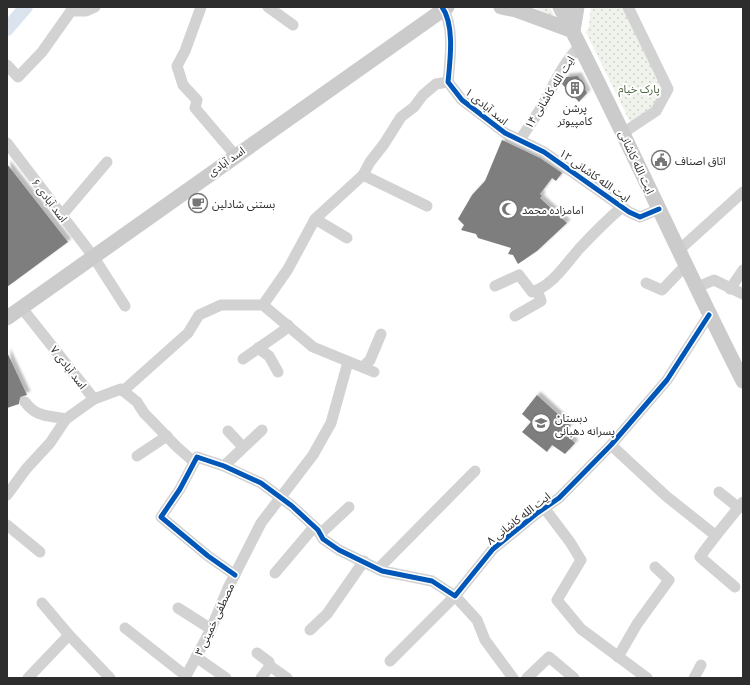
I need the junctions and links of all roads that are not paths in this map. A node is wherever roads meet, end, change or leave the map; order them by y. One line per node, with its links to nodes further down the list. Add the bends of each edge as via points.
1 (95, 7): 12 (street, via 86,11 71,11 42,52 18,77)
2 (200, 7): 17 (street, via 185,51 177,66 183,85 197,100 195,108)
3 (268, 7): 9 (street)
4 (501, 7): 10 (main road)
5 (560, 7): 10 (main road, ایت الله کاشانی)
6 (577, 7): 10 (main road)
7 (628, 7): 14 (street, via 668,89 656,111)
8 (444, 8): 13 (street, via 451,45); 17 (main road, اسد آبادی)
9 (293, 25)
10 (573, 31): 11 (main road, ایت الله کاشانی)
11 (580, 46): 14 (main road, ایت الله کاشانی); 15 (street, ایت الله کاشانی ۱۴, via 559,72 539,112)
12 (7, 65)
13 (448, 82): 15 (street, اسد آبادی ۱, via 462,100 505,133); 19 (street, via 436,84 401,117)
14 (623, 133): 23 (main road, ایت الله کاشانی)
15 (520, 140): 22 (street, ایت الله کاشانی ۱۲, via 544,152)
16 (7, 143): 24 (street, اسد آبادی ۶)
17 (235, 155): 28 (main road, اسد آبادی)
18 (107, 162): 24 (street)
19 (363, 175): 21 (street); 25 (street)
20 (743, 192): 27 (street)
21 (426, 206)
22 (623, 206): 23 (street, ایت الله کاشانی ۱۲, via 640,217); 35 (street, via 590,237 555,278)
23 (659, 209): 27 (main road, ایت الله کاشانی)
24 (62, 215): 28 (street, اسد آبادی ۶)
25 (315, 219): 26 (street); 37 (street, via 288,269)
26 (347, 238)
27 (678, 251): 29 (main road, ایت الله کاشانی)
28 (93, 256): 38 (street, اسد آبادی ۶); 39 (main road, اسد آبادی)
29 (685, 266): 31 (street, via 662,290); 33 (main road, ایت الله کاشانی)
30 (743, 270): 34 (street)
31 (646, 283)
32 (495, 286): 35 (street, via 519,275 532,292)
33 (695, 288): 34 (street, via 714,280); 40 (main road, ایت الله کاشانی)
34 (730, 289): 36 (street)
35 (537, 290): 41 (street, via 541,301)
36 (743, 294)
37 (262, 305): 43 (street); 52 (street, via 221,305 199,315 188,333)
38 (125, 306)
39 (21, 307): 42 (main road, اسد آبادی); 53 (street, اسد آبادی ۷)
40 (709, 315): 51 (main road, ایت الله کاشانی); 59 (street, ایت الله کاشانی ۸, via 667,380)
41 (515, 316)
42 (7, 318)
43 (288, 325): 45 (street); 47 (street, via 313,347)
44 (381, 334): 48 (street, via 370,360)
45 (258, 348): 46 (street); 49 (street, via 269,356)
46 (243, 359)
47 (348, 362): 48 (street); 67 (street, مصطفی خمینی ۳, via 331,423 313,455)
48 (363, 367): 50 (street)
49 (278, 372)
50 (374, 372)
51 (743, 381)
52 (123, 391): 53 (street, اسد آبادی ۷, via 121,389); 58 (street, via 138,402 144,413)
53 (94, 399): 55 (street)
54 (25, 402): 55 (street, via 31,410 41,416)
55 (66, 419): 66 (street)
56 (262, 430): 60 (street)
57 (228, 431): 60 (street)
58 (167, 436): 61 (street); 62 (street)
59 (610, 445): 70 (street, ایت الله کاشانی ۸); 73 (street, via 666,496)
60 (243, 447): 63 (street)
61 (137, 456)
62 (194, 462): 63 (street, via 197,457); 79 (street, via 180,489 161,516)
63 (224, 466): 67 (street, via 261,483)
64 (475, 471): 77 (street)
65 (719, 492): 68 (street)
66 (7, 496)
67 (280, 498): 72 (street, via 292,506); 79 (street, مصطفی خمینی ۳, via 261,523)
68 (741, 505): 73 (street)
69 (349, 507): 72 (street)
70 (545, 509): 81 (street, ایت الله کاشانی ۸, via 493,549); 90 (street, via 581,560 557,600 580,629)
71 (7, 525): 74 (street)
72 (317, 531): 75 (street, via 323,539 339,550); 78 (street)
73 (715, 534): 80 (street, via 700,558)
74 (40, 552)
75 (364, 561): 77 (street); 86 (street, via 327,614)
76 (655, 567): 90 (street, via 669,580 637,624)
77 (378, 569): 81 (street, via 432,581)
78 (275, 573)
79 (235, 575): 85 (street, مصطفی خمینی ۳)
80 (735, 587)
81 (455, 596): 91 (street, ایت الله کاشانی ۸); 100 (street, via 477,620 484,640)
82 (42, 603): 87 (street)
83 (178, 608): 85 (street)
84 (125, 628): 94 (street)
85 (211, 629): 89 (street, مصطفی خمینی ۳)
86 (310, 630)
87 (69, 635): 95 (street); 96 (street)
88 (257, 653): 93 (street, via 269,662)
89 (196, 657): 94 (street, مصطفی خمینی ۳); 97 (street)
90 (618, 657): 103 (street)
91 (390, 661)
92 (702, 665): 104 (street)
93 (270, 666): 98 (street); 99 (street)
94 (185, 677)
95 (28, 678)
96 (110, 678)
97 (226, 678)
98 (260, 678)
99 (287, 678)
100 (513, 678)
101 (527, 678): 102 (street, via 549,657)
102 (574, 678)
103 (647, 678)
104 (694, 678)

